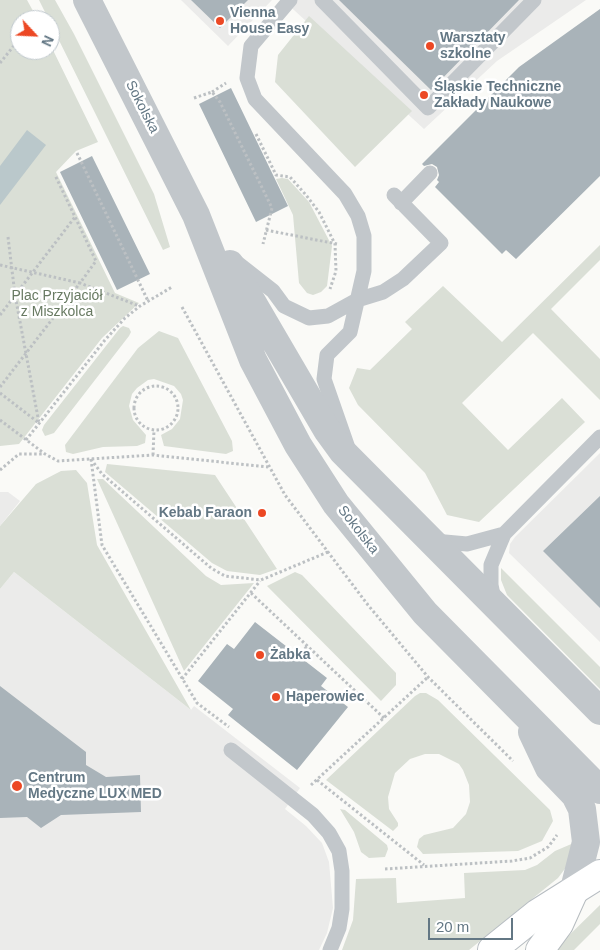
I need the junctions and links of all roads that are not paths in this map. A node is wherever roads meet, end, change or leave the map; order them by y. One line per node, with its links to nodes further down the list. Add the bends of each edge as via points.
1 (87, 0): 6 (street, Sokolska)
2 (290, 0): 8 (lane, via 251,46 247,78 255,99 346,194 358,216 364,236 364,272)
3 (322, 0): 4 (lane, via 428,108)
4 (534, 0)
5 (430, 173): 8 (lane, via 398,199 440,242 403,279 383,292)
6 (196, 215): 7 (street, Sokolska); 15 (street, Sokolska, via 253,360 298,445 336,504 425,613)
7 (223, 252): 8 (lane, via 273,291 284,306 309,318 328,316); 10 (street, Sokolska, via 327,430)
8 (357, 300): 10 (lane, via 350,332 327,356 324,379)
9 (600, 437): 11 (lane)
10 (352, 462): 12 (street, Sokolska)
11 (504, 534): 12 (lane, via 467,544); 13 (lane, via 490,574)
12 (431, 541): 13 (street, Sokolska)
13 (497, 607): 14 (street, Sokolska)
14 (600, 711)
15 (523, 712): 17 (street, Sokolska); 19 (street, via 549,768 574,795 582,810 586,842)
16 (230, 750): 20 (lane, via 313,815 339,851 342,909)
17 (600, 790)
18 (600, 874): 19 (main road)
19 (573, 893): 21 (main road, via 538,913); 22 (main road, via 559,924)
20 (330, 950)
21 (492, 950)
22 (540, 950)

